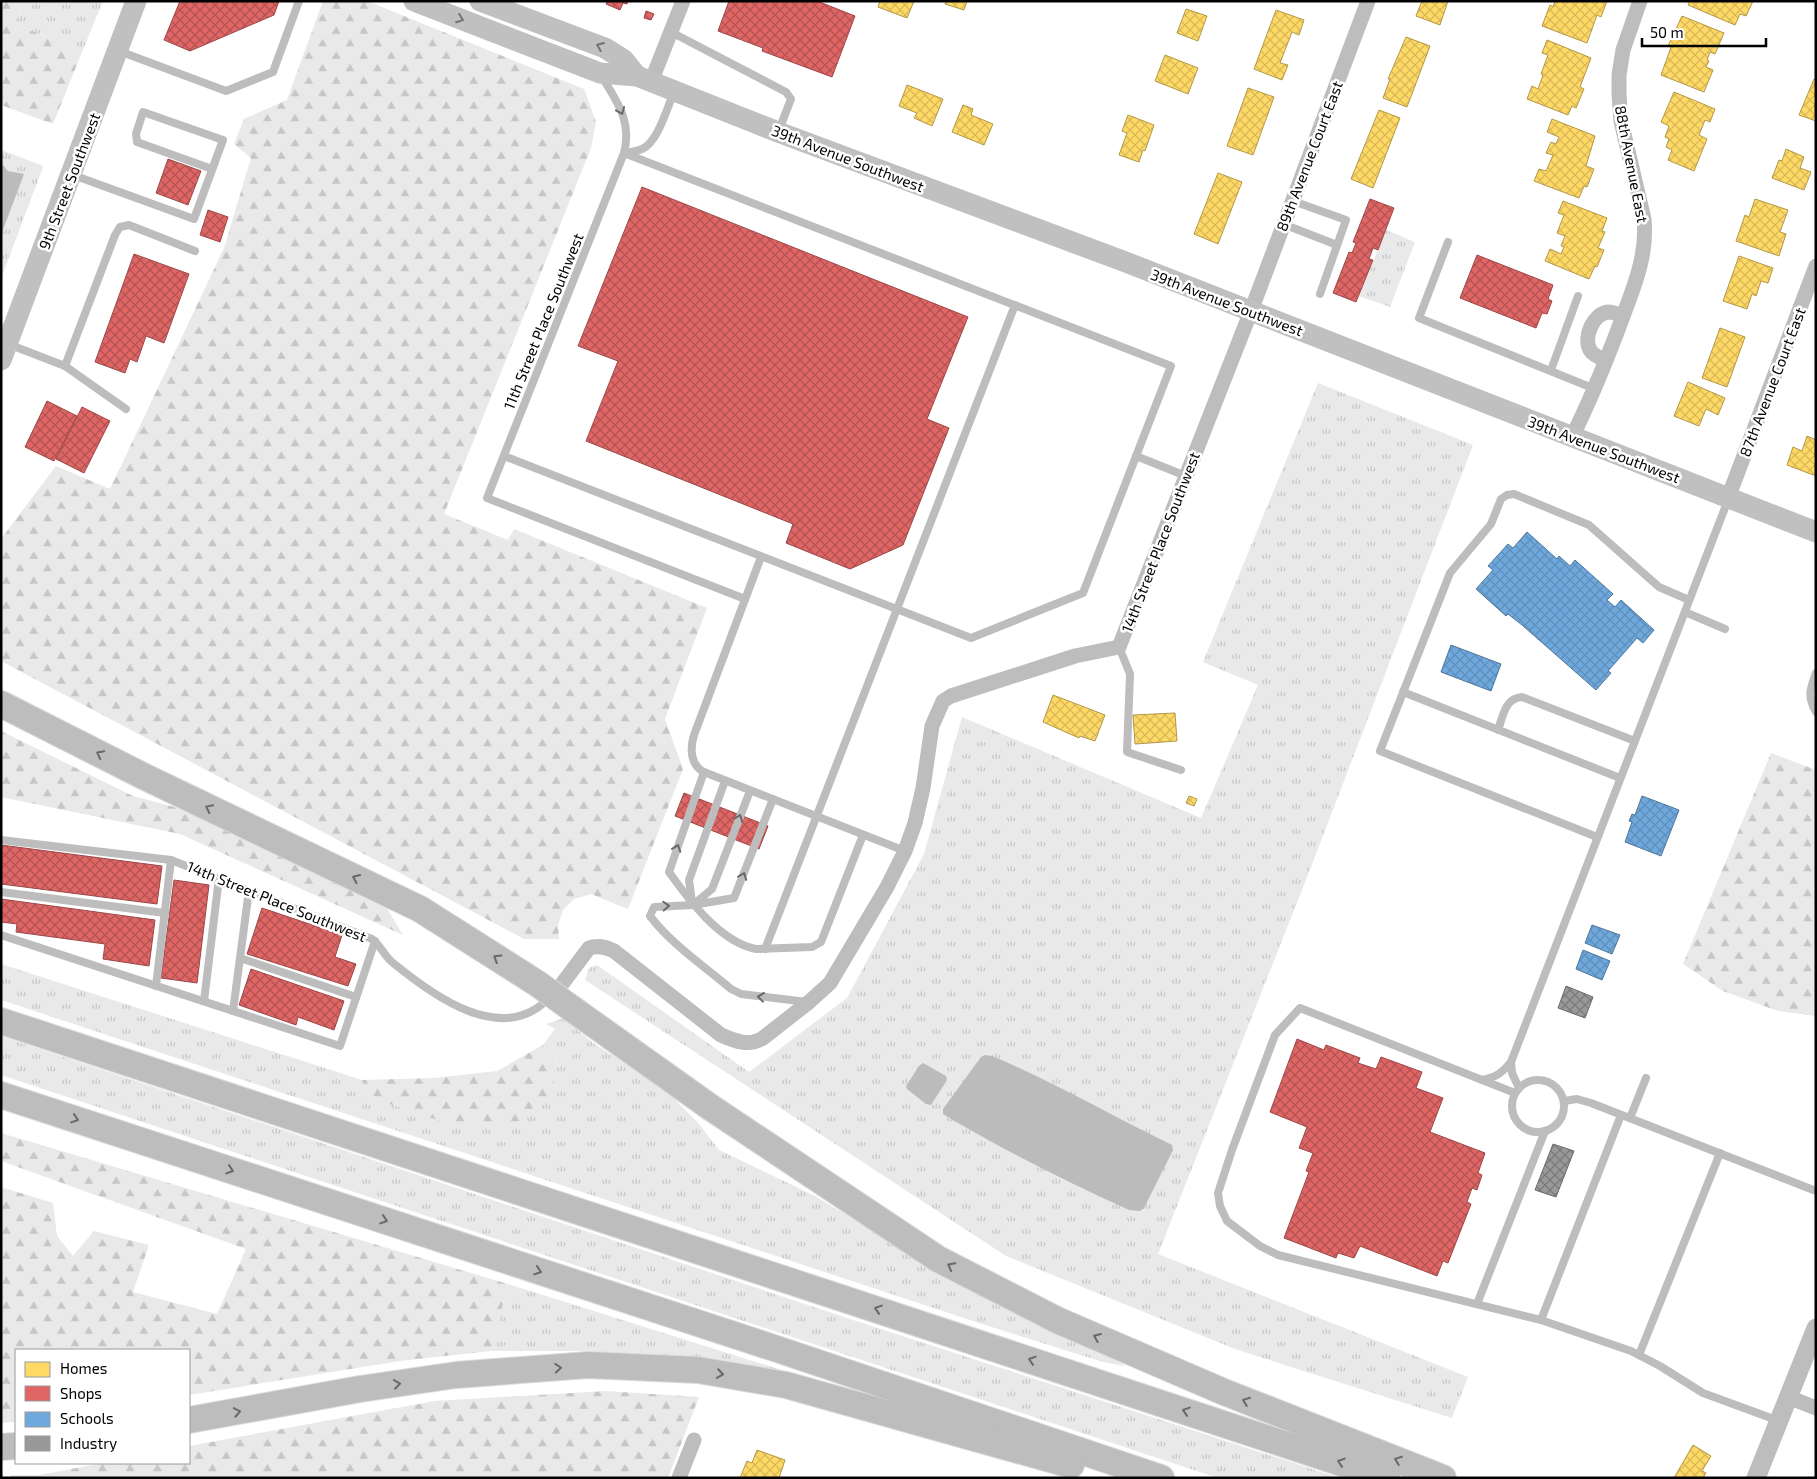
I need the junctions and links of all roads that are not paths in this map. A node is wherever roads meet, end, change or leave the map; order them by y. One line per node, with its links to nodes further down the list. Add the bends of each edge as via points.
1 (136, 1): 9 (main road, 9th Street Southwest)
2 (299, 1): 9 (lane, via 273,72 226,92)
3 (414, 1): 10 (main road, 39th Avenue Southwest, one-way to 10)
4 (480, 1): 11 (main road, 39th Avenue Southwest, one-way to 4, via 605,48)
5 (683, 1): 8 (street)
6 (1368, 1): 17 (street, 89th Avenue Court East)
7 (1640, 1): 27 (street, 88th Avenue East, via 1624,50 1619,95 1621,121 1646,235 1637,280)
8 (671, 32): 11 (street); 13 (lane, via 786,92 791,99)
9 (117, 51): 16 (main road, 9th Street Southwest)
10 (600, 73): 11 (main road, 39th Avenue Southwest); 14 (lane, 11th Street Place Southwest, one-way to 14, via 627,128)
11 (644, 79): 12 (main road, 39th Avenue Southwest)
12 (674, 91): 13 (main road, 39th Avenue Southwest); 14 (lane, via 658,132 648,146)
13 (778, 132): 26 (main road, 39th Avenue Southwest)
14 (624, 153): 25 (lane); 35 (lane, 11th Street Place Southwest)
15 (212, 170): 15 (lane, via 223,140 143,112 136,134 137,142); 16 (lane, via 194,218)
16 (71, 174): 28 (main road, 9th Street Southwest)
17 (1292, 201): 18 (street, 89th Avenue Court East); 20 (lane, via 1346,220)
18 (1283, 224): 20 (lane); 26 (street, 89th Avenue Court East)
19 (1448, 242): 31 (lane, via 1419,318)
20 (1337, 245): 23 (lane)
21 (195, 250): 30 (lane, via 129,225 120,227)
22 (1816, 266): 38 (street, 87th Avenue Court East)
23 (1320, 294)
24 (1578, 296): 31 (lane)
25 (1015, 305): 36 (lane, via 1172,366); 43 (lane)
26 (1251, 311): 34 (main road, 39th Avenue Southwest); 37 (street, 14th Street Place Southwest)
27 (1623, 316): 29 (street, 88th Avenue East); 29 (street, via 1613,312 1602,314 1588,333 1589,349)
28 (4, 352): 30 (lane)
29 (1606, 360): 32 (street, 88th Avenue East)
30 (65, 366): 33 (lane)
31 (1550, 370): 32 (lane)
32 (1595, 389): 34 (street, 88th Avenue East)
33 (126, 409)
34 (1572, 437): 38 (main road, 39th Avenue Southwest)
35 (504, 456): 40 (lane); 41 (lane, 11th Street Place Southwest, via 487,498)
36 (1136, 456): 37 (lane); 43 (lane, via 1083,593 972,638)
37 (1186, 476): 46 (street, 14th Street Place Southwest)
38 (1728, 498): 39 (main road, 39th Avenue Southwest); 42 (lane)
39 (1816, 532)
40 (761, 557): 41 (lane); 43 (lane)
41 (745, 599): 54 (lane, via 691,743 696,765)
42 (1689, 600): 44 (lane); 48 (lane, via 1658,587 1589,525 1514,494 1507,495 1501,499 1491,524 1450,573)
43 (897, 609): 59 (lane)
44 (1684, 612): 45 (lane); 52 (lane)
45 (1725, 629)
46 (1119, 647): 53 (lane, via 1130,674 1127,752); 63 (street, 14th Street Place Southwest, via 1075,656 943,701 932,726 920,806)
47 (1816, 674): 50 (lane, via 1809,690)
48 (1403, 692): 51 (lane); 61 (lane, via 1380,751)
49 (1, 704): 74 (highway, one-way to 49, via 420,909)
50 (1816, 712)
51 (1498, 730): 52 (lane, via 1509,701 1522,697); 55 (lane)
52 (1635, 741): 55 (lane)
53 (1181, 770)
54 (704, 772): 56 (lane); 68 (lane, one-way to 54, via 669,872)
55 (1620, 778): 61 (lane)
56 (725, 781): 57 (lane); 68 (lane, via 689,880)
57 (750, 791): 58 (lane); 68 (lane, one-way to 57, via 712,889)
58 (773, 799): 59 (lane); 68 (lane, one-way to 58, via 734,898)
59 (816, 816): 60 (lane); 72 (lane)
60 (863, 835): 63 (lane); 72 (lane, via 821,942 812,947)
61 (1598, 837): 81 (lane)
62 (1, 840): 64 (lane, 14th Street Place Southwest)
63 (905, 851): 78 (street, 14th Street Place Southwest, via 838,972)
64 (171, 860): 65 (lane, 14th Street Place Southwest); 69 (lane)
65 (219, 878): 66 (lane, 14th Street Place Southwest); 77 (lane)
66 (249, 890): 71 (lane, 14th Street Place Southwest); 73 (lane)
67 (1, 892): 69 (lane)
68 (693, 905): 72 (lane, via 722,932 748,948); 78 (lane, one-way to 68, via 741,994 731,989 656,925 650,916 654,907)
69 (165, 913): 75 (lane)
70 (1, 935): 75 (lane)
71 (375, 941): 74 (lane, 14th Street Place Southwest, via 393,963 440,997 479,1015 502,1018 524,1015 540,1006); 76 (lane)
72 (765, 949)
73 (240, 958): 76 (lane); 79 (lane)
74 (550, 984): 78 (street, 14th Street Place Southwest, via 589,948 608,948 713,1030 742,1043 763,1038); 107 (highway, one-way to 74, bridge, via 1215,1388 1057,1320 938,1259 733,1122 571,1008)
75 (156, 986): 77 (lane)
76 (356, 997): 79 (lane, via 340,1046)
77 (204, 1002): 79 (lane)
78 (809, 1002)
79 (233, 1011)
80 (1, 1021): 106 (highway, one-way to 80)
81 (1511, 1062): 83 (lane, via 1494,1078); 84 (lane)
82 (1646, 1078): 88 (lane)
83 (1482, 1080): 84 (lane); 92 (lane, via 1300,1008 1275,1035 1218,1193 1227,1221 1278,1255)
84 (1517, 1090): 86 (lane, via 1526,1083 1542,1080 1558,1088); 89 (lane, via 1512,1102 1515,1119 1528,1130)
85 (1, 1095): 105 (highway, one-way to 105)
86 (1564, 1101): 87 (lane, via 1577,1100); 89 (lane, via 1560,1122)
87 (1621, 1114): 88 (lane); 93 (lane)
88 (1630, 1118): 90 (lane)
89 (1545, 1131): 92 (lane)
90 (1720, 1153): 91 (lane); 95 (lane)
91 (1816, 1191)
92 (1478, 1304): 93 (lane)
93 (1541, 1320): 95 (lane)
94 (1816, 1328): 96 (street)
95 (1639, 1355): 99 (lane, via 1703,1393)
96 (1788, 1397): 97 (street); 99 (street)
97 (1816, 1408)
98 (190, 1420): 104 (highway, one-way to 104, via 360,1389 456,1376 588,1365 698,1370 786,1385)
99 (1779, 1421): 108 (street)
100 (694, 1440): 103 (street)
101 (15, 1446): 102 (highway)
102 (1, 1447)
103 (679, 1478)
104 (1114, 1478)
105 (1161, 1478)
106 (1387, 1478)
107 (1443, 1478)
108 (1756, 1478)

